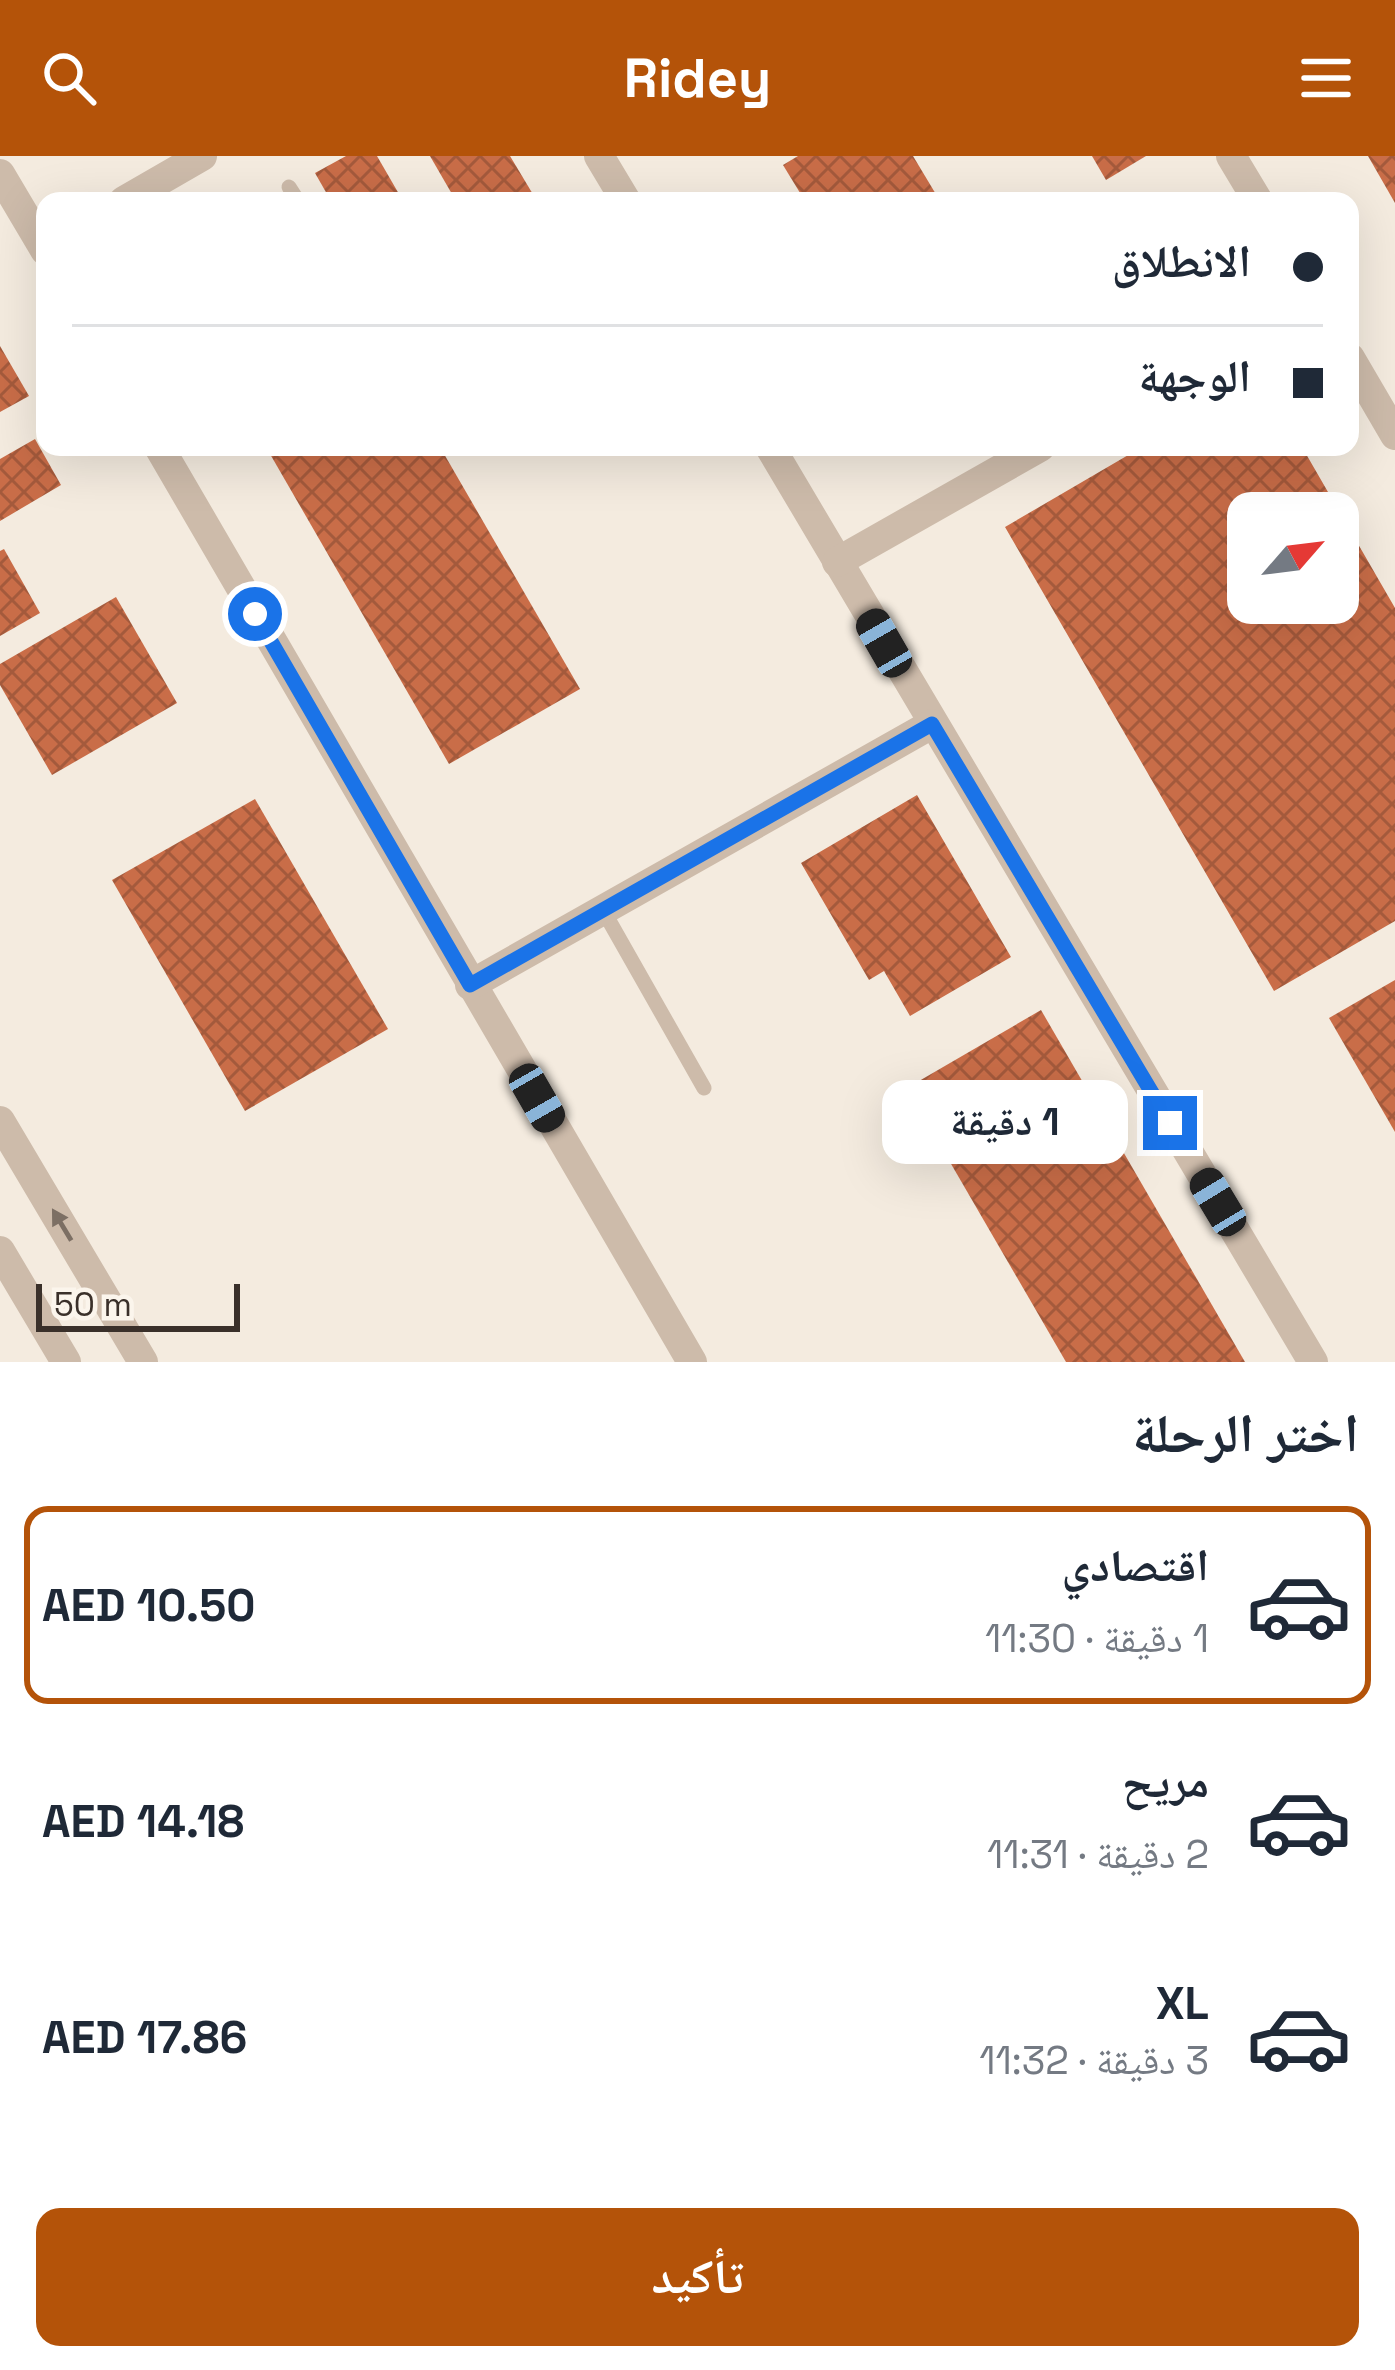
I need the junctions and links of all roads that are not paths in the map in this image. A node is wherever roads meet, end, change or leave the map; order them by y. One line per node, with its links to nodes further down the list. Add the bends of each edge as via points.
1 (202, 156): 5 (street)
2 (599, 156): 6 (street)
3 (1231, 156): 7 (street)
4 (0, 174): 8 (street)
5 (140, 192)
6 (621, 192)
7 (1253, 192)
8 (36, 235)
9 (1359, 373): 10 (street)
10 (1395, 435)
11 (165, 456): 17 (street)
12 (775, 456): 14 (street)
13 (1024, 456): 14 (street)
14 (837, 562): 15 (street)
15 (932, 724): 16 (street); 24 (street)
16 (603, 910): 17 (street); 18 (lane)
17 (470, 985): 23 (street)
18 (704, 1088)
19 (0, 1121): 22 (street, one-way to 19)
20 (0, 1250): 21 (street)
21 (66, 1362)
22 (143, 1362)
23 (692, 1362)
24 (1313, 1362)

